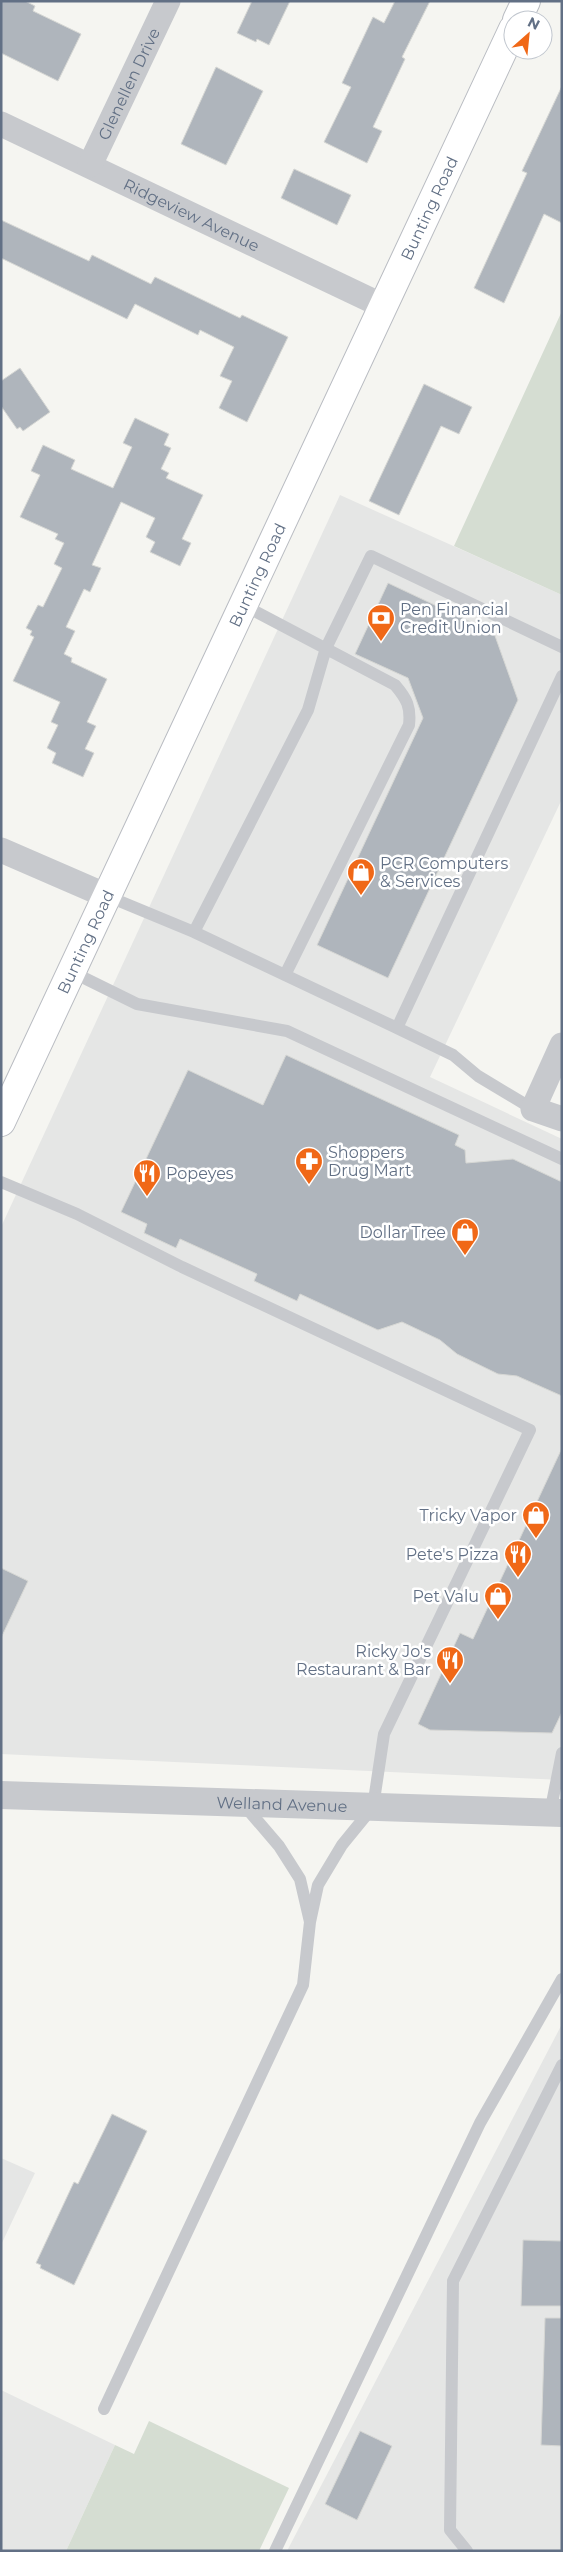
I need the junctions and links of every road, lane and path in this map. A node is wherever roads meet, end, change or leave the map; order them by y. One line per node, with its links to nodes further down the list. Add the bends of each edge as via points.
1 (168, 1): 4 (street, Glenellen Drive)
2 (503, 50): 5 (main road, Bunting Road)
3 (1, 124): 4 (street, Ridgeview Avenue)
4 (90, 166): 5 (street, Ridgeview Avenue)
5 (383, 306): 6 (main road, Bunting Road)
6 (243, 605): 8 (lane); 11 (main road, Bunting Road)
7 (562, 647): 8 (lane, via 371,556)
8 (326, 648): 12 (lane, via 308,710); 14 (lane, via 395,684 408,700 409,726)
9 (562, 676): 15 (lane)
10 (1, 850): 11 (street)
11 (106, 896): 12 (lane); 13 (main road, Bunting Road)
12 (194, 932): 14 (lane)
13 (72, 972): 19 (main road, Bunting Road); 20 (lane, via 137,1004 287,1031)
14 (285, 975): 15 (lane)
15 (397, 1028): 17 (lane, via 453,1055 478,1076)
16 (562, 1045): 17 (street)
17 (533, 1109): 18 (street)
18 (562, 1119)
19 (1, 1122)
20 (562, 1159)
21 (1, 1182): 25 (lane, via 77,1214 182,1267 530,1430 384,1734)
22 (562, 1753): 26 (lane)
23 (1, 1795): 24 (street, Welland Avenue)
24 (242, 1802): 25 (street, Welland Avenue); 27 (lane, via 279,1846 300,1879)
25 (374, 1807): 26 (street, Welland Avenue); 27 (lane, via 342,1845 318,1884)
26 (556, 1813)
27 (310, 1922): 30 (lane, via 303,1985)
28 (562, 1979): 31 (lane, via 480,2123)
29 (562, 2065): 32 (lane, via 453,2281 450,2530)
30 (104, 2409)
31 (275, 2551)
32 (467, 2551)

